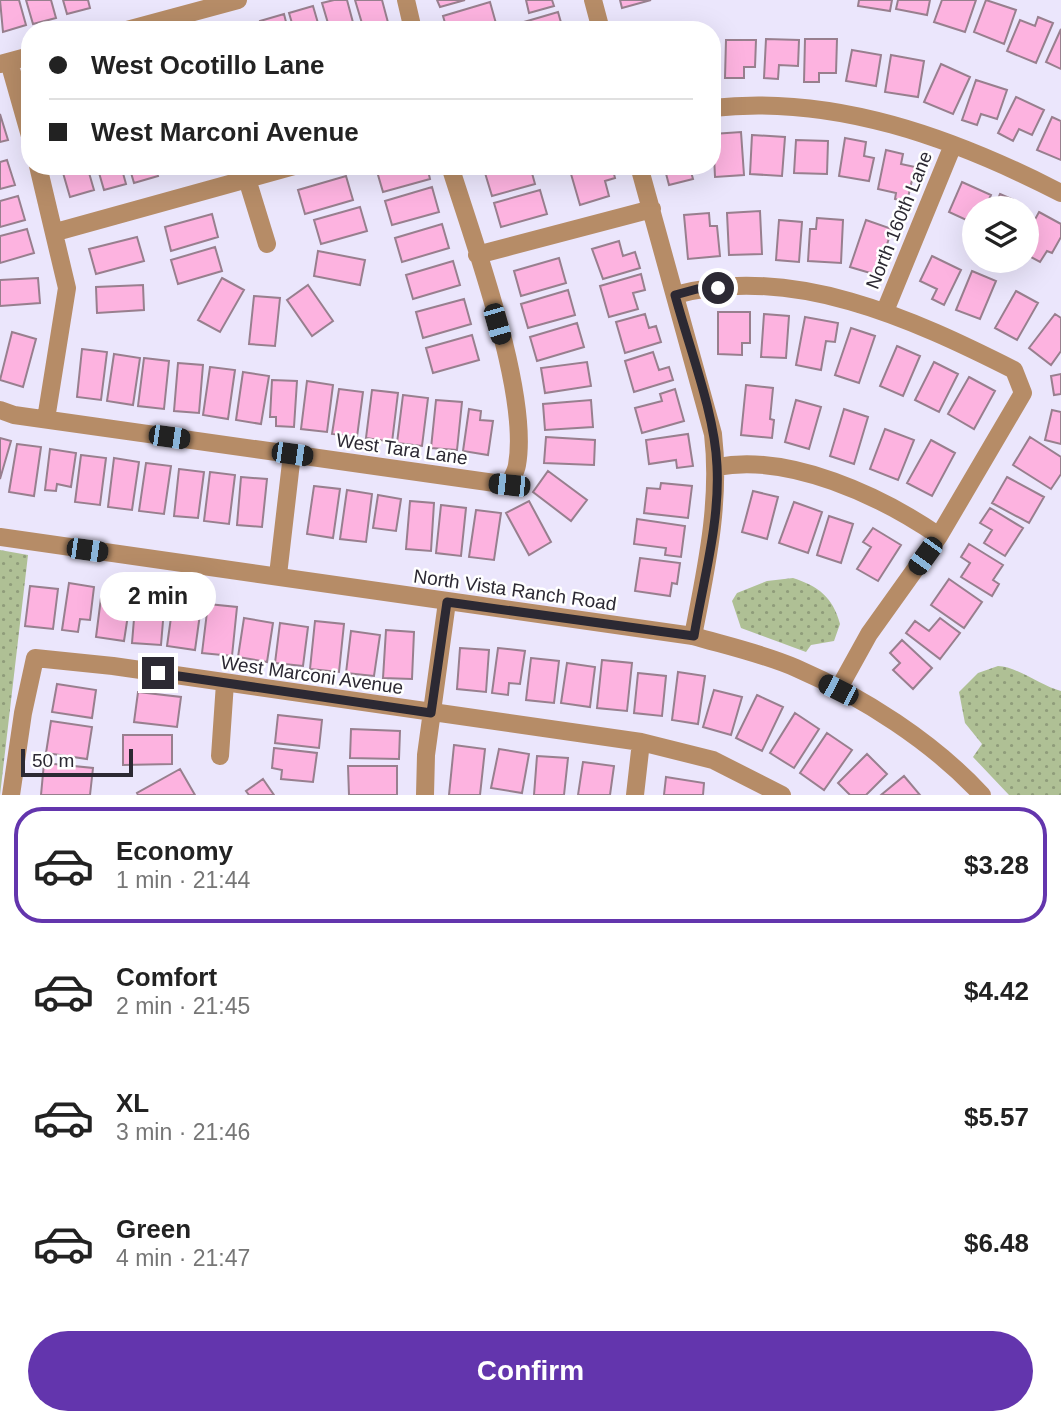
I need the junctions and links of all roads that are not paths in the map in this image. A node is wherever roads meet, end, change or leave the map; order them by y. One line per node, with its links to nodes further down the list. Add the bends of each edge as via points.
1 (237, 0): 4 (street)
2 (406, 0): 5 (street)
3 (593, 0): 6 (street)
4 (160, 21)
5 (411, 21)
6 (599, 21)
7 (5, 63): 9 (street)
8 (721, 107): 10 (street, via 823,109 890,122)
9 (21, 110)
10 (953, 145): 16 (street); 22 (street, North 160th Lane)
11 (40, 175): 18 (street)
12 (261, 175): 15 (street)
13 (453, 175): 20 (street)
14 (642, 175): 17 (street)
15 (247, 179): 18 (street); 19 (street)
16 (1061, 193)
17 (652, 209): 20 (street); 21 (street)
18 (56, 232): 24 (street, via 67,288)
19 (267, 244)
20 (477, 255): 25 (street, West Tara Lane, via 510,369 518,424 517,466 509,485)
21 (675, 295): 22 (street, via 739,287 800,290); 26 (street, via 713,434)
22 (885, 311): 27 (street, via 1014,370 1023,393)
23 (0, 410): 24 (street, West Tara Lane)
24 (46, 419): 25 (street, West Tara Lane)
25 (292, 454): 29 (street)
26 (717, 467): 27 (street, via 742,462 797,471 897,508); 31 (street, via 714,516)
27 (939, 536): 33 (street, via 869,634)
28 (0, 537): 29 (street, North Vista Ranch Road)
29 (278, 575): 30 (street, North Vista Ranch Road)
30 (447, 602): 31 (street, North Vista Ranch Road); 34 (street)
31 (694, 636): 33 (street, North Vista Ranch Road, via 796,668)
32 (225, 683): 34 (street, West Marconi Avenue); 36 (street); 37 (street, West Marconi Avenue, via 35,658)
33 (838, 690): 41 (street, North Vista Ranch Road, via 917,738)
34 (431, 713): 35 (street, West Marconi Avenue); 38 (street)
35 (641, 742): 39 (street); 40 (street, West Marconi Avenue, via 713,761)
36 (220, 755)
37 (11, 795)
38 (425, 795)
39 (635, 795)
40 (782, 795)
41 (982, 795)

